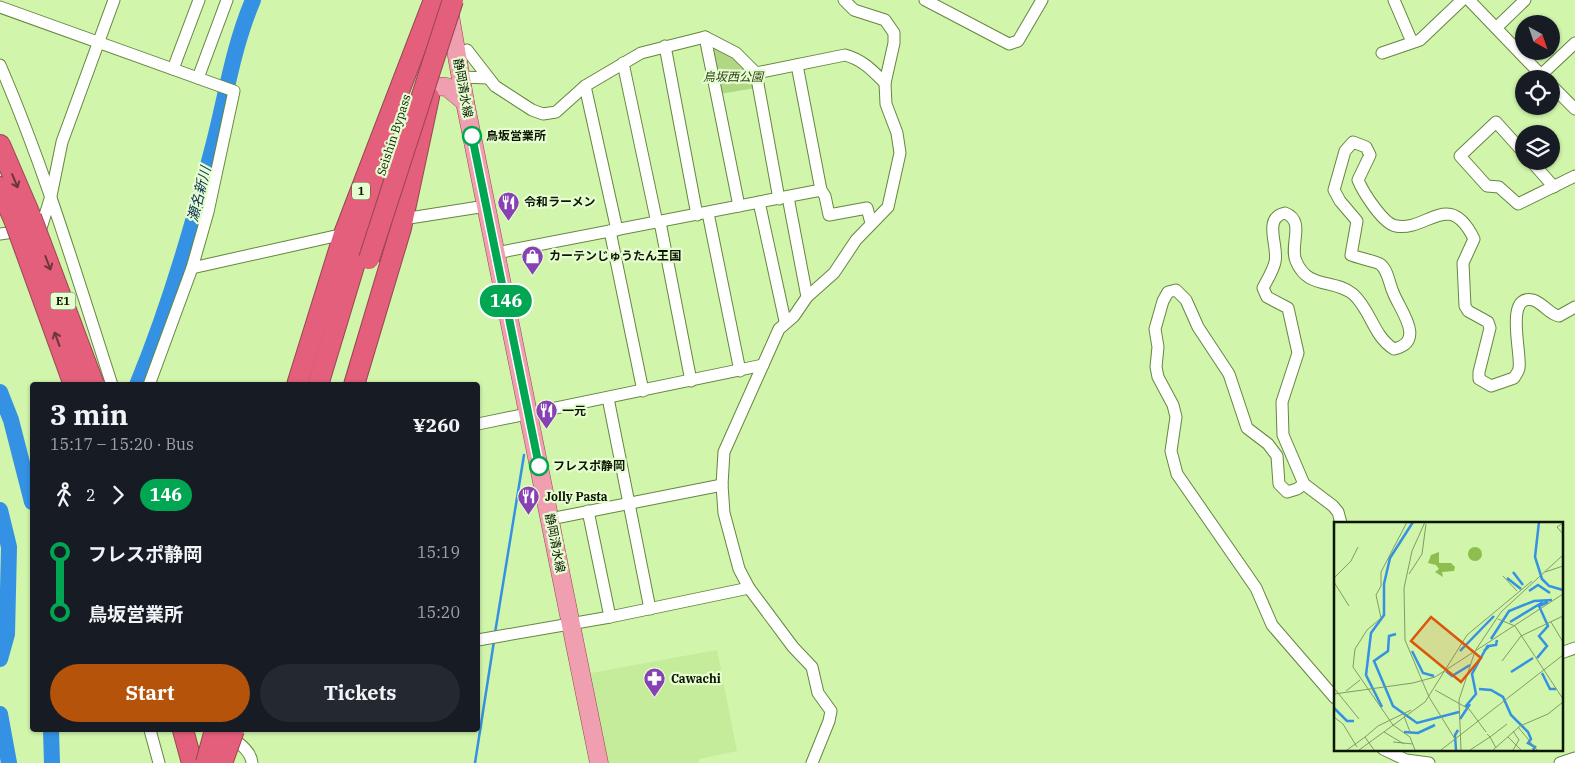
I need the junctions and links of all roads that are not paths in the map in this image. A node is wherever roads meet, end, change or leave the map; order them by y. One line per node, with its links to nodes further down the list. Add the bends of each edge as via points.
1 (114, 0): 18 (street)
2 (199, 0): 27 (street)
3 (227, 0): 32 (street)
4 (434, 0): 43 (highway, 1)
5 (439, 0): 75 (highway, Seishin Bypass / 1, via 396,126)
6 (458, 0): 15 (highway, 1)
7 (844, 0): 34 (street, via 854,10 878,16 890,25 894,43)
8 (925, 0): 9 (street, via 1009,44 1018,41)
9 (1042, 0)
10 (1394, 0): 19 (street)
11 (1462, 0): 19 (street, via 1420,40)
12 (1469, 0): 16 (street)
13 (1525, 0): 16 (street)
14 (0, 6): 18 (street)
15 (450, 6): 31 (main road, 静岡清水線); 35 (highway); 76 (highway, Seishin Bypass / 1, bridge)
16 (1496, 28): 28 (street)
17 (705, 37): 21 (street); 30 (street, via 736,53); 53 (street)
18 (98, 41): 27 (street); 49 (street, via 62,142)
19 (1412, 42): 23 (street)
20 (1575, 44): 29 (street)
21 (665, 46): 24 (street, via 641,53); 54 (street)
22 (467, 50): 33 (street)
23 (1382, 53)
24 (623, 64): 36 (street); 56 (street)
25 (0, 65): 49 (street)
26 (797, 65): 30 (street); 34 (street, via 845,55 868,66); 48 (street)
27 (173, 69): 32 (street)
28 (1536, 70)
29 (1550, 70)
30 (756, 73): 50 (street)
31 (462, 77): 33 (street); 38 (main road, 静岡清水線)
32 (198, 78): 62 (street, via 234,91 208,212)
33 (488, 78): 36 (street, via 495,86 543,114 556,112)
34 (885, 83): 57 (street, via 886,104 897,133 900,153 888,208)
35 (432, 86): 38 (main road, via 447,87); 42 (highway)
36 (585, 86): 59 (street)
37 (1560, 94): 39 (street)
38 (465, 102): 52 (main road, 静岡清水線)
39 (1575, 109)
40 (1515, 143): 46 (street, via 1496,122 1460,156 1488,186 1499,187 1518,204)
41 (0, 145): 58 (highway, E1, one-way to 58)
42 (416, 158): 55 (highway); 77 (highway)
43 (370, 167): 60 (highway, 1); 74 (highway, 1, via 367,187)
44 (1539, 170): 46 (street)
45 (1575, 176): 46 (street)
46 (1554, 186)
47 (0, 187): 58 (highway, E1)
48 (821, 190): 50 (street); 57 (street, via 828,215 867,208)
49 (51, 196): 58 (street, via 41,228); 71 (street)
50 (783, 198): 51 (street); 63 (street)
51 (760, 202): 53 (street); 65 (street)
52 (486, 206): 55 (street); 61 (main road, 静岡清水線)
53 (739, 206): 54 (street)
54 (703, 214): 56 (street); 67 (street)
55 (403, 219): 78 (highway)
56 (658, 223): 59 (street); 68 (street)
57 (871, 223): 63 (street, via 834,273)
58 (15, 225): 69 (highway, E1, one-way to 58, bridge); 70 (highway, E1, one-way to 70, bridge)
59 (614, 231): 61 (street); 79 (street)
60 (344, 234): 62 (street); 73 (highway, 1)
61 (496, 253): 81 (main road, 静岡清水線)
62 (192, 268): 72 (street)
63 (807, 297): 65 (street, via 794,316)
64 (1575, 307): 83 (street, via 1559,316 1534,300 1526,299 1520,303 1517,308 1517,337 1520,368 1514,378 1492,386 1480,379 1481,358 1490,328 1488,322 1468,311 1466,306 1463,262 1474,239 1470,229 1459,218 1440,214 1410,225 1397,227 1388,224 1362,190 1358,180 1370,155 1366,147 1353,142 1345,151 1334,190 1357,221 1350,256 1379,264 1386,272 1410,326 1410,334 1401,347 1394,349 1382,340 1353,294 1310,279 1296,261 1296,221 1286,213 1275,218 1272,231 1275,263 1263,288 1267,298 1288,308 1298,353 1286,385 1281,424)
65 (785, 321): 66 (street)
66 (763, 366): 67 (street); 84 (street, via 724,452)
67 (740, 371): 68 (street)
68 (691, 381): 79 (street)
69 (73, 382)
70 (93, 382)
71 (111, 382)
72 (150, 382)
73 (298, 382)
74 (307, 382)
75 (319, 382)
76 (333, 382)
77 (346, 382)
78 (355, 382)
79 (643, 390): 80 (street)
80 (608, 398): 81 (street); 85 (street)
81 (529, 414): 82 (street); 87 (main road, 静岡清水線)
82 (480, 424)
83 (1304, 484): 88 (street, via 1333,506); 96 (street, via 1287,492 1279,484 1276,456 1268,444 1247,428 1222,362 1198,327 1186,300 1176,290 1168,292 1154,329 1158,377 1174,405 1176,417 1171,451 1177,474 1256,588 1272,624)
84 (722, 485): 85 (street); 89 (street, via 731,545)
85 (629, 503): 86 (street); 90 (street)
86 (588, 511): 87 (street); 91 (street)
87 (550, 519): 92 (main road, 静岡清水線)
88 (1341, 522)
89 (749, 588): 90 (street); 112 (street, via 812,667 818,694 830,711 830,721)
90 (650, 609): 91 (street)
91 (610, 617): 92 (street)
92 (570, 622): 93 (street); 111 (main road, 静岡清水線)
93 (480, 640)
94 (1575, 648): 95 (street)
95 (1562, 653)
96 (1334, 697)
97 (151, 732): 106 (street)
98 (201, 732): 107 (highway, bridge)
99 (206, 732): 104 (highway)
100 (208, 732): 107 (highway)
101 (214, 732): 107 (highway, bridge)
102 (232, 732): 108 (highway, bridge); 109 (highway); 110 (street, via 252,758)
103 (1385, 750): 113 (street, via 1406,760)
104 (190, 751)
105 (1575, 758): 114 (street)
106 (159, 763)
107 (206, 763)
108 (221, 763)
109 (229, 763)
110 (252, 763)
111 (599, 763)
112 (812, 763)
113 (1429, 763)
114 (1560, 763)

